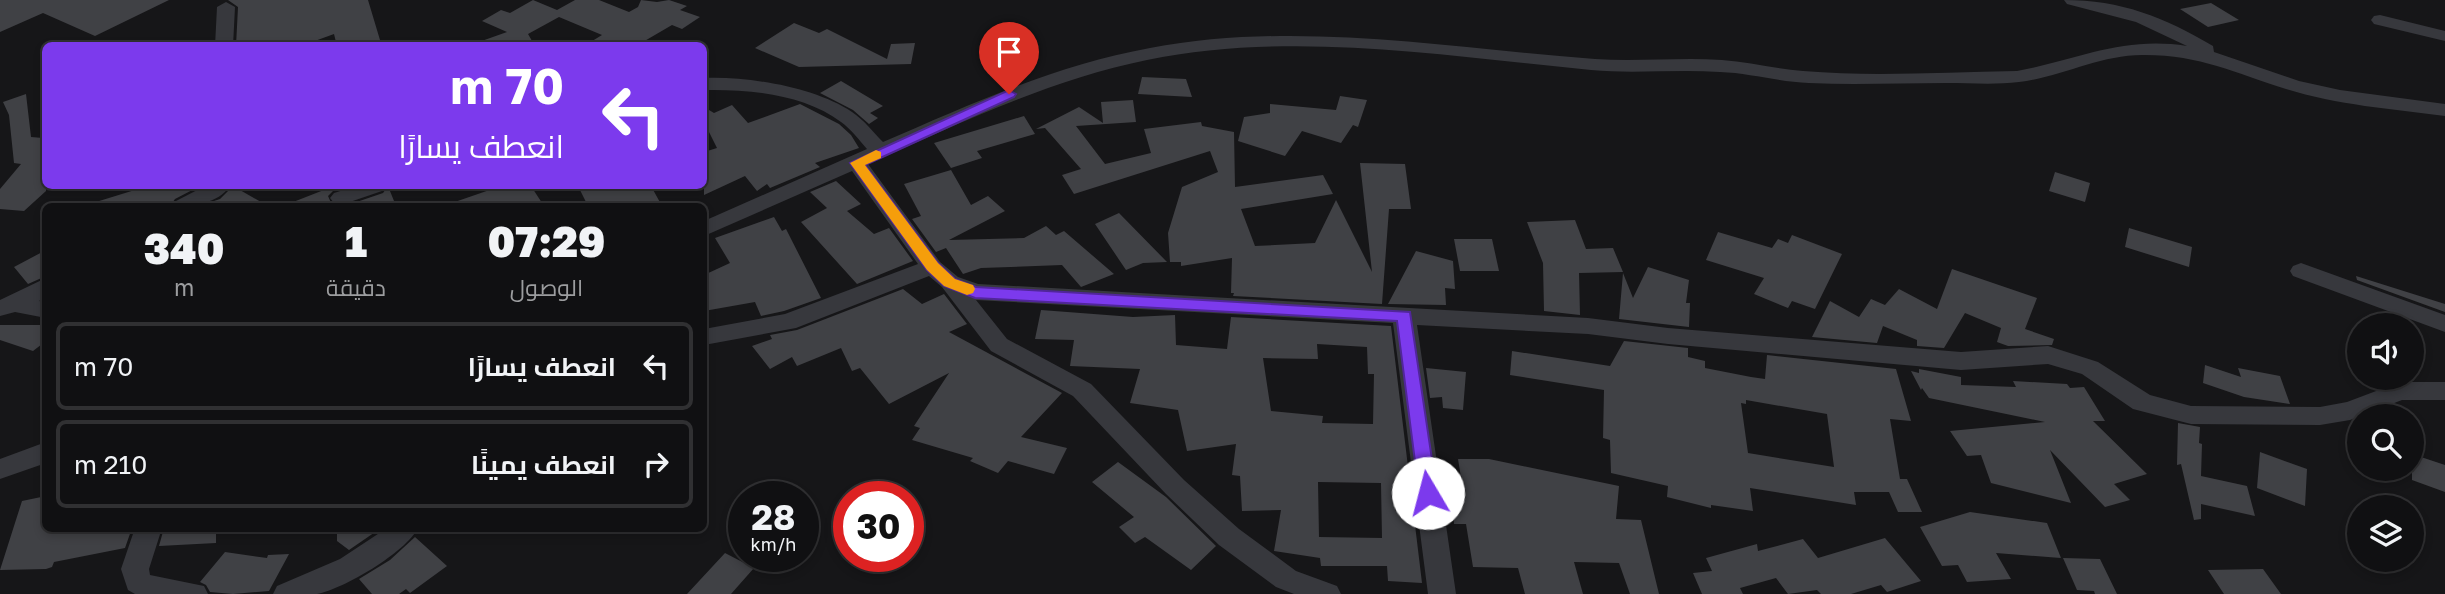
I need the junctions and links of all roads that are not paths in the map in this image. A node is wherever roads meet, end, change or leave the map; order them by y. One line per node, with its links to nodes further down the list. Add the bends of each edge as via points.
1 (2073, 0): 6 (street, via 2144,16)
2 (226, 7): 5 (street)
3 (2380, 20): 4 (street)
4 (2445, 36)
5 (224, 42)
6 (2221, 59): 8 (street, via 2340,96); 9 (street, via 2141,49 2099,54 2017,77 1842,78 1722,66 1597,65 1415,47 1234,43 1152,53 1080,69 1009,94)
7 (707, 83): 9 (street, via 747,84 832,109)
8 (2445, 110)
9 (882, 152): 10 (street)
10 (857, 163): 15 (street); 17 (street)
11 (214, 189): 14 (street)
12 (365, 189): 13 (street)
13 (339, 197)
14 (189, 203)
15 (707, 228)
16 (2301, 271): 22 (street)
17 (941, 275): 21 (street, via 975,292); 23 (street, via 788,322); 31 (street, via 999,345 1082,390 1229,537 1286,579)
18 (42, 288): 19 (street)
19 (8, 306): 20 (street)
20 (42, 310)
21 (1404, 316): 24 (street, via 1588,326 1961,361 2048,355 2090,368 2142,402 2191,415 2319,415 2350,411 2400,391); 32 (street)
22 (2445, 324)
23 (707, 336)
24 (2445, 391)
25 (42, 453): 26 (street)
26 (0, 469)
27 (148, 532): 29 (street, via 135,569 138,582 149,588)
28 (401, 532): 30 (street, via 354,566)
29 (194, 594)
30 (288, 594)
31 (1327, 594)
32 (1441, 594)

